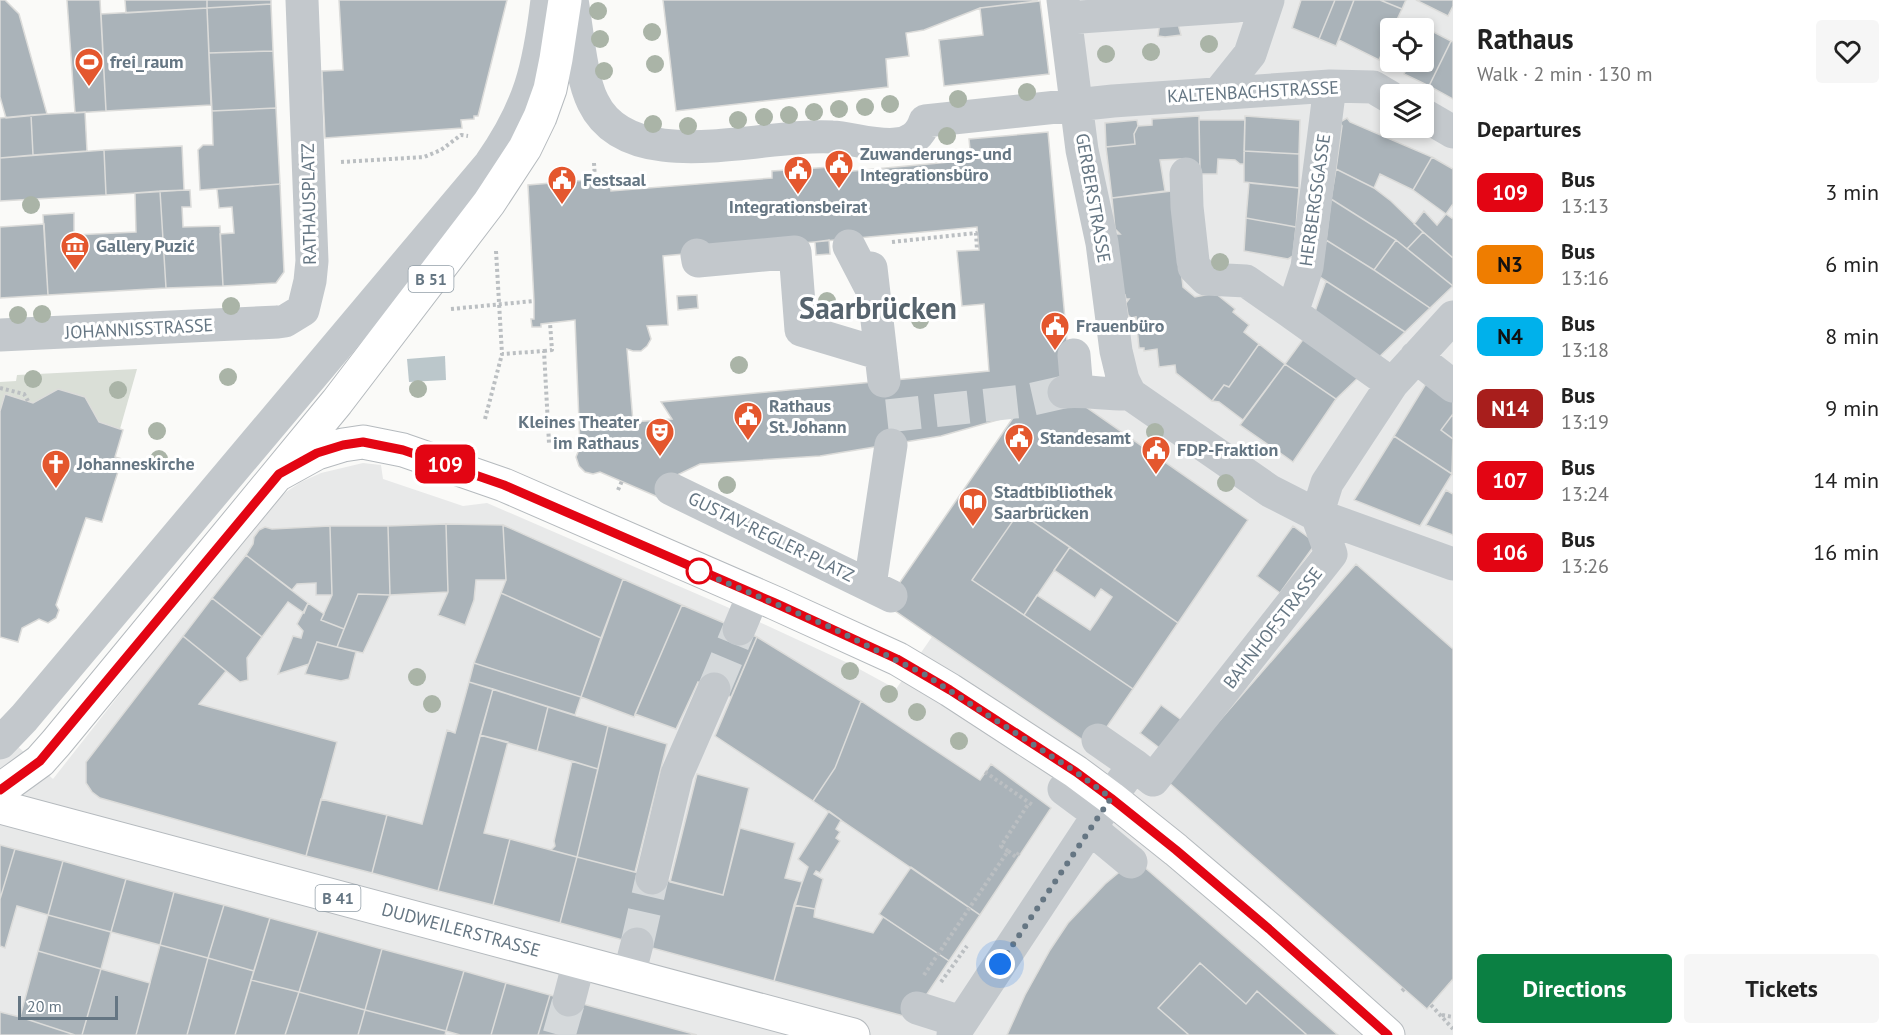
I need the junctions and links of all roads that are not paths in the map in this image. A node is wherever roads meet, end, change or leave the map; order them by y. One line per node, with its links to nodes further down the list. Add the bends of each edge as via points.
1 (302, 0): 23 (street, RATHAUSPLATZ, via 312,261 303,310)
2 (531, 0): 38 (street, via 518,72 507,104 484,146 324,344)
3 (547, 0): 40 (street, via 540,55 523,110 490,164)
4 (565, 0): 31 (main road, B 51, via 550,89 525,148 489,203)
5 (572, 0): 14 (street, KALTENBACHSTRASSE, via 592,101 609,124 649,143 699,146 831,136 896,144 910,140 924,121)
6 (1262, 0): 8 (street, via 1237,6)
7 (1268, 0): 12 (street, via 1250,54)
8 (1065, 9): 14 (street, GERBERSTRASSE)
9 (1091, 74): 13 (street)
10 (1330, 86): 11 (street, KALTENBACHSTRASSE, via 1373,87); 12 (street, KALTENBACHSTRASSE); 21 (street, HERBERGSGASSE, via 1307,267)
11 (1380, 91)
12 (1218, 94): 13 (street, KALTENBACHSTRASSE)
13 (1113, 101): 14 (street, KALTENBACHSTRASSE); 17 (street, via 1101,115)
14 (1077, 104): 29 (street, GERBERSTRASSE, via 1082,150 1102,243 1116,351)
15 (1434, 121): 16 (street)
16 (1453, 132)
17 (1099, 137)
18 (1186, 174): 21 (street, via 1193,264 1206,279 1246,281)
19 (697, 255): 20 (street, via 698,261 795,252 801,330 882,368)
20 (870, 263)
21 (1292, 313): 27 (street)
22 (1453, 317): 26 (street)
23 (278, 322): 24 (street, JOHANNISSTRASSE)
24 (0, 335)
25 (1074, 355): 29 (street, via 1070,391)
26 (1416, 357): 27 (street); 28 (street)
27 (1392, 384): 33 (street, via 1327,483)
28 (1453, 386)
29 (1130, 394): 33 (street, via 1270,491)
30 (891, 445): 32 (street, GUSTAV-REGLER-PLATZ, via 880,591)
31 (279, 474): 35 (main road, via 317,453 343,445 363,442 403,450 504,485); 43 (main road, B 51, via 40,761)
32 (671, 489)
33 (1317, 515): 34 (street); 41 (street, BAHNHOFSTRASSE, via 1331,554 1223,704)
34 (1453, 564)
35 (753, 593): 36 (street); 45 (main road, via 924,674 1076,772)
36 (739, 629)
37 (714, 689): 47 (street, via 677,774)
38 (0, 720)
39 (1098, 740): 41 (street)
40 (0, 743)
41 (1159, 778): 45 (street, BAHNHOFSTRASSE)
42 (1064, 789): 45 (street)
43 (0, 790)
44 (0, 807): 49 (main road, DUDWEILERSTRASSE / B 41)
45 (1100, 814): 46 (street); 53 (street, BAHNHOFSTRASSE); 55 (main road, via 1149,828)
46 (1131, 862)
47 (652, 878)
48 (637, 944): 50 (street)
49 (579, 962): 50 (main road, DUDWEILERSTRASSE / B 41); 51 (street)
50 (629, 975): 54 (main road, DUDWEILERSTRASSE / B 41)
51 (569, 1000)
52 (918, 1008): 53 (street, BAHNHOFSTRASSE)
53 (961, 1031)
54 (852, 1035)
55 (1388, 1035)

